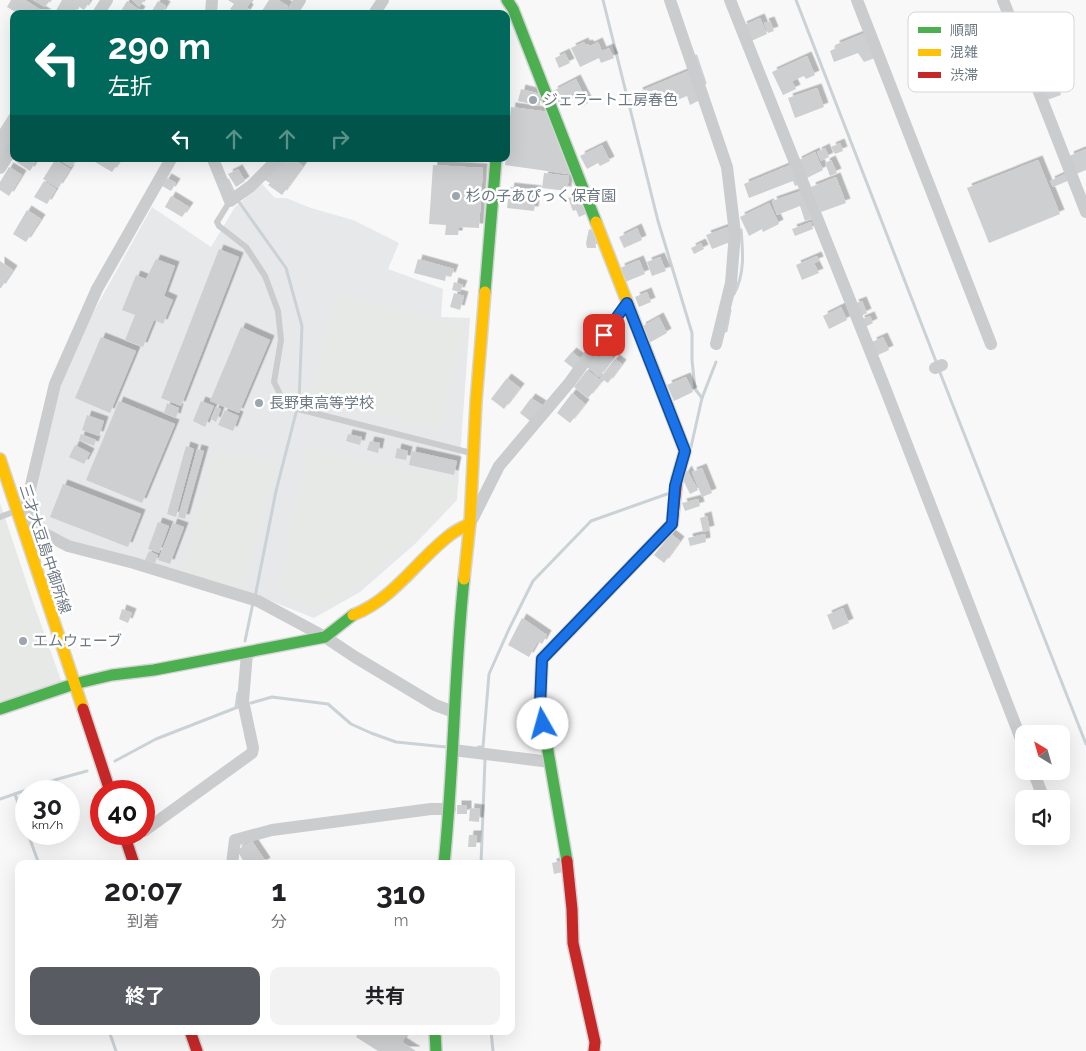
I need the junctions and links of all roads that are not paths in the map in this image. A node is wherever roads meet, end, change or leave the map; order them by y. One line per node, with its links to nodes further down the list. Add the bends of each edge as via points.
1 (507, 0): 16 (street)
2 (670, 0): 17 (street, via 727,167 735,233 731,283)
3 (730, 0): 29 (street)
4 (858, 0): 18 (street)
5 (1003, 0): 6 (street)
6 (1008, 12)
7 (1039, 92): 15 (street)
8 (10, 152): 13 (street)
9 (169, 162): 21 (street, via 97,289 55,384)
10 (214, 162): 14 (street)
11 (275, 162): 14 (street)
12 (496, 162): 19 (street)
13 (0, 168)
14 (230, 201): 19 (lane, via 217,222 246,248 264,276 278,311 282,340 274,382 284,402 296,408)
15 (1086, 212)
16 (627, 303): 23 (street, via 570,382 499,466); 31 (street, via 685,451 675,486 672,524 542,659 540,705)
17 (716, 344)
18 (992, 344)
19 (474, 454): 23 (street)
20 (0, 459): 21 (street, 三才大豆島中御所線)
21 (22, 509): 22 (lane); 24 (street, via 34,528 68,546 254,600); 26 (street, 三才大豆島中御所線)
22 (0, 517)
23 (470, 523): 24 (street, via 450,535 369,609 352,616); 28 (street)
24 (324, 637): 25 (street); 28 (street, via 428,701)
25 (247, 652): 26 (street); 34 (street, via 242,701 252,752)
26 (74, 684): 27 (street); 32 (street, 三才大豆島中御所線)
27 (0, 709)
28 (454, 712): 30 (street)
29 (1015, 725)
30 (453, 750): 31 (street); 33 (street)
31 (550, 762): 43 (street, via 567,864 573,943 595,1042)
32 (106, 780)
33 (450, 808): 37 (street, via 272,830 235,840); 38 (street)
34 (155, 822)
35 (127, 845): 36 (street)
36 (133, 860)
37 (232, 860)
38 (444, 860)
39 (191, 1035): 41 (street)
40 (435, 1035): 42 (street)
41 (197, 1051)
42 (436, 1051)
43 (594, 1051)

